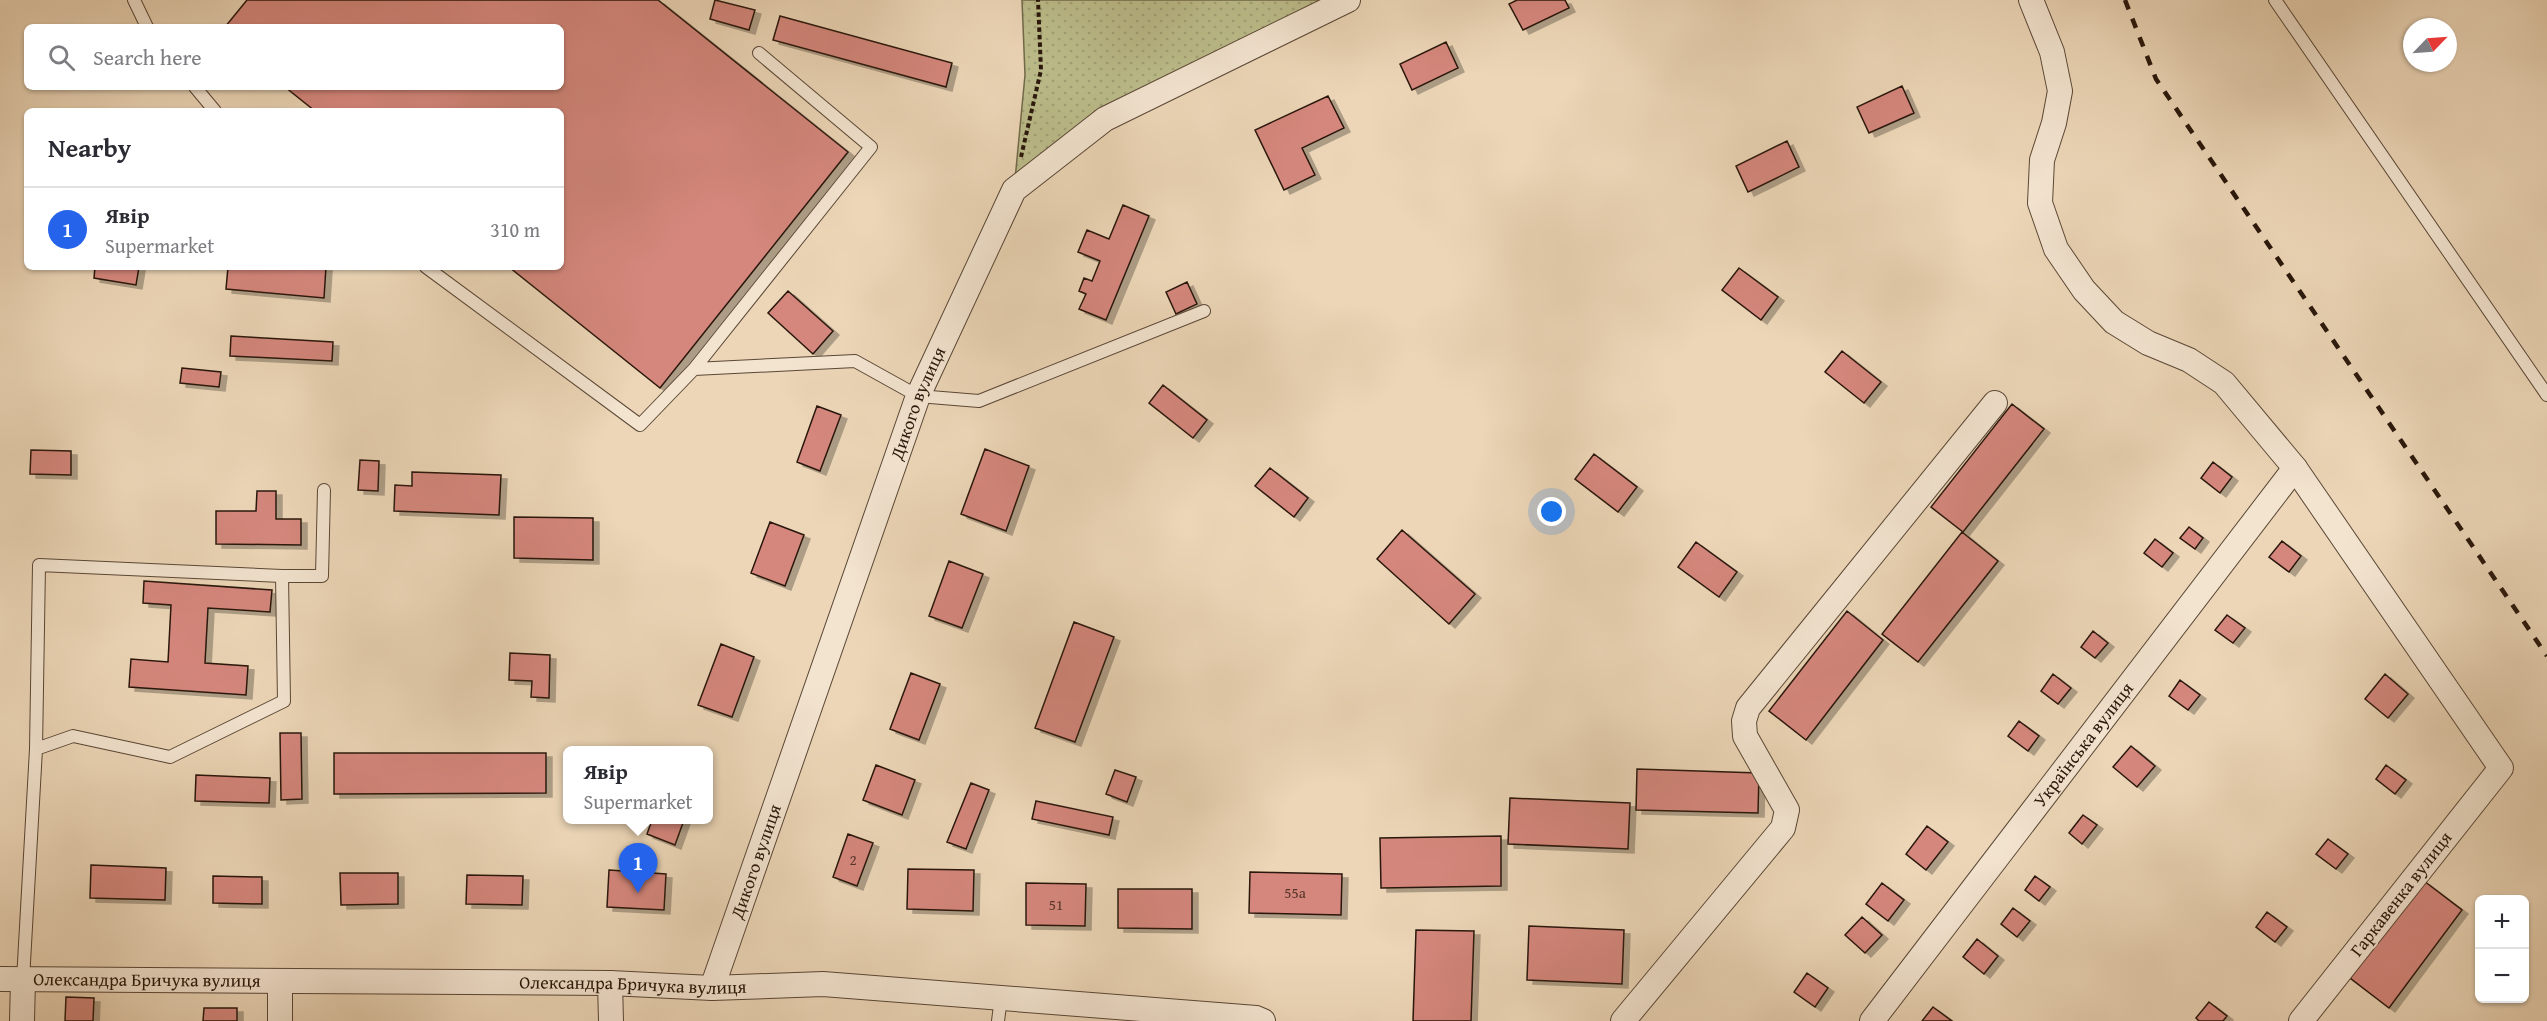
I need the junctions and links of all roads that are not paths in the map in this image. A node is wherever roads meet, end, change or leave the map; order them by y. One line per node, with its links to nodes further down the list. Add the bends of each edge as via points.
1 (134, 0): 5 (lane)
2 (1348, 0): 13 (street, Дикого вулиця, via 1105,119 1014,190)
3 (2031, 0): 15 (street, via 2052,52 2060,91 2042,160 2040,203 2056,249 2084,290 2114,322 2148,343 2189,360 2224,383)
4 (2275, 0): 12 (lane)
5 (146, 24)
6 (759, 53): 11 (lane, via 871,147)
7 (198, 90): 8 (lane)
8 (212, 108)
9 (430, 270): 11 (lane, via 640,425)
10 (1203, 311): 13 (lane, via 979,401)
11 (694, 369): 13 (lane, via 855,361)
12 (2547, 395)
13 (918, 396): 22 (street, Дикого вулиця)
14 (1995, 403): 28 (street, via 1748,708 1745,736 1787,810 1783,828)
15 (2295, 468): 29 (street, Українська вулиця); 30 (street, Гаркавенка вулиця, via 2501,768)
16 (324, 490): 17 (lane, via 322,576)
17 (282, 576): 18 (lane, via 284,701 170,757 74,736); 18 (lane, via 39,565)
18 (36, 749): 19 (lane)
19 (11, 979): 20 (street, Олександра Бричука вулиця); 24 (street)
20 (280, 981): 21 (street, Олександра Бричука вулиця); 25 (street)
21 (610, 983): 22 (street, Олександра Бричука вулиця); 26 (street)
22 (712, 988): 23 (street, Олександра Бричука вулиця, via 823,984)
23 (1000, 1010): 27 (street, Олександра Бричука вулиця)
24 (22, 1021)
25 (280, 1021)
26 (610, 1021)
27 (1263, 1021)
28 (1623, 1021)
29 (1872, 1021)
30 (2301, 1021)

